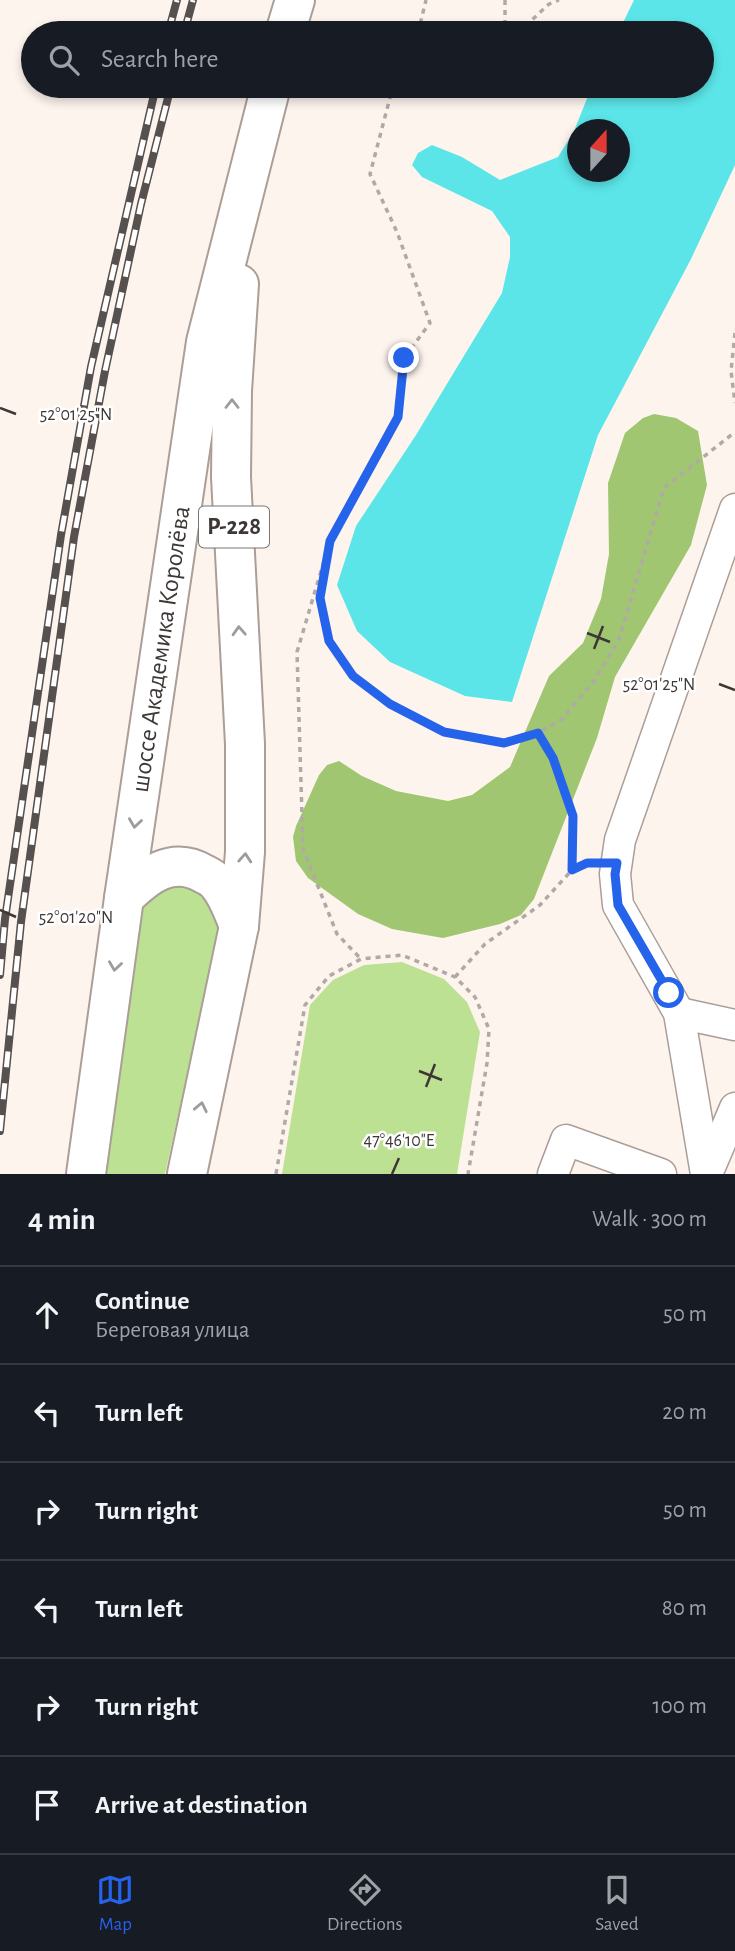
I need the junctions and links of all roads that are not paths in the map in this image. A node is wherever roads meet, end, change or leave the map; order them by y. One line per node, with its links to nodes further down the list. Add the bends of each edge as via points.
1 (295, 0): 2 (highway)
2 (289, 21)
3 (268, 98): 4 (highway, шоссе Академика Королёва / Р-228)
4 (259, 130): 6 (highway, шоссе Академика Королёва / Р-228, one-way to 6, via 206,342); 7 (highway, шоссе Академика Королёва / Р-228, one-way to 4, via 245,852 245,744 231,477 232,391 248,193)
5 (735, 509): 8 (street, via 620,840 615,874 618,905)
6 (124, 898): 7 (highway, via 144,878 167,867 193,867 216,881); 11 (highway, шоссе Академика Королёва / Р-228, one-way to 11)
7 (239, 926): 12 (highway, шоссе Академика Королёва / Р-228, one-way to 7)
8 (679, 1013): 9 (street); 15 (street)
9 (735, 1025)
10 (735, 1108): 15 (street)
11 (86, 1174)
12 (187, 1174)
13 (553, 1174): 14 (street, via 566,1140)
14 (661, 1174)
15 (706, 1174)

